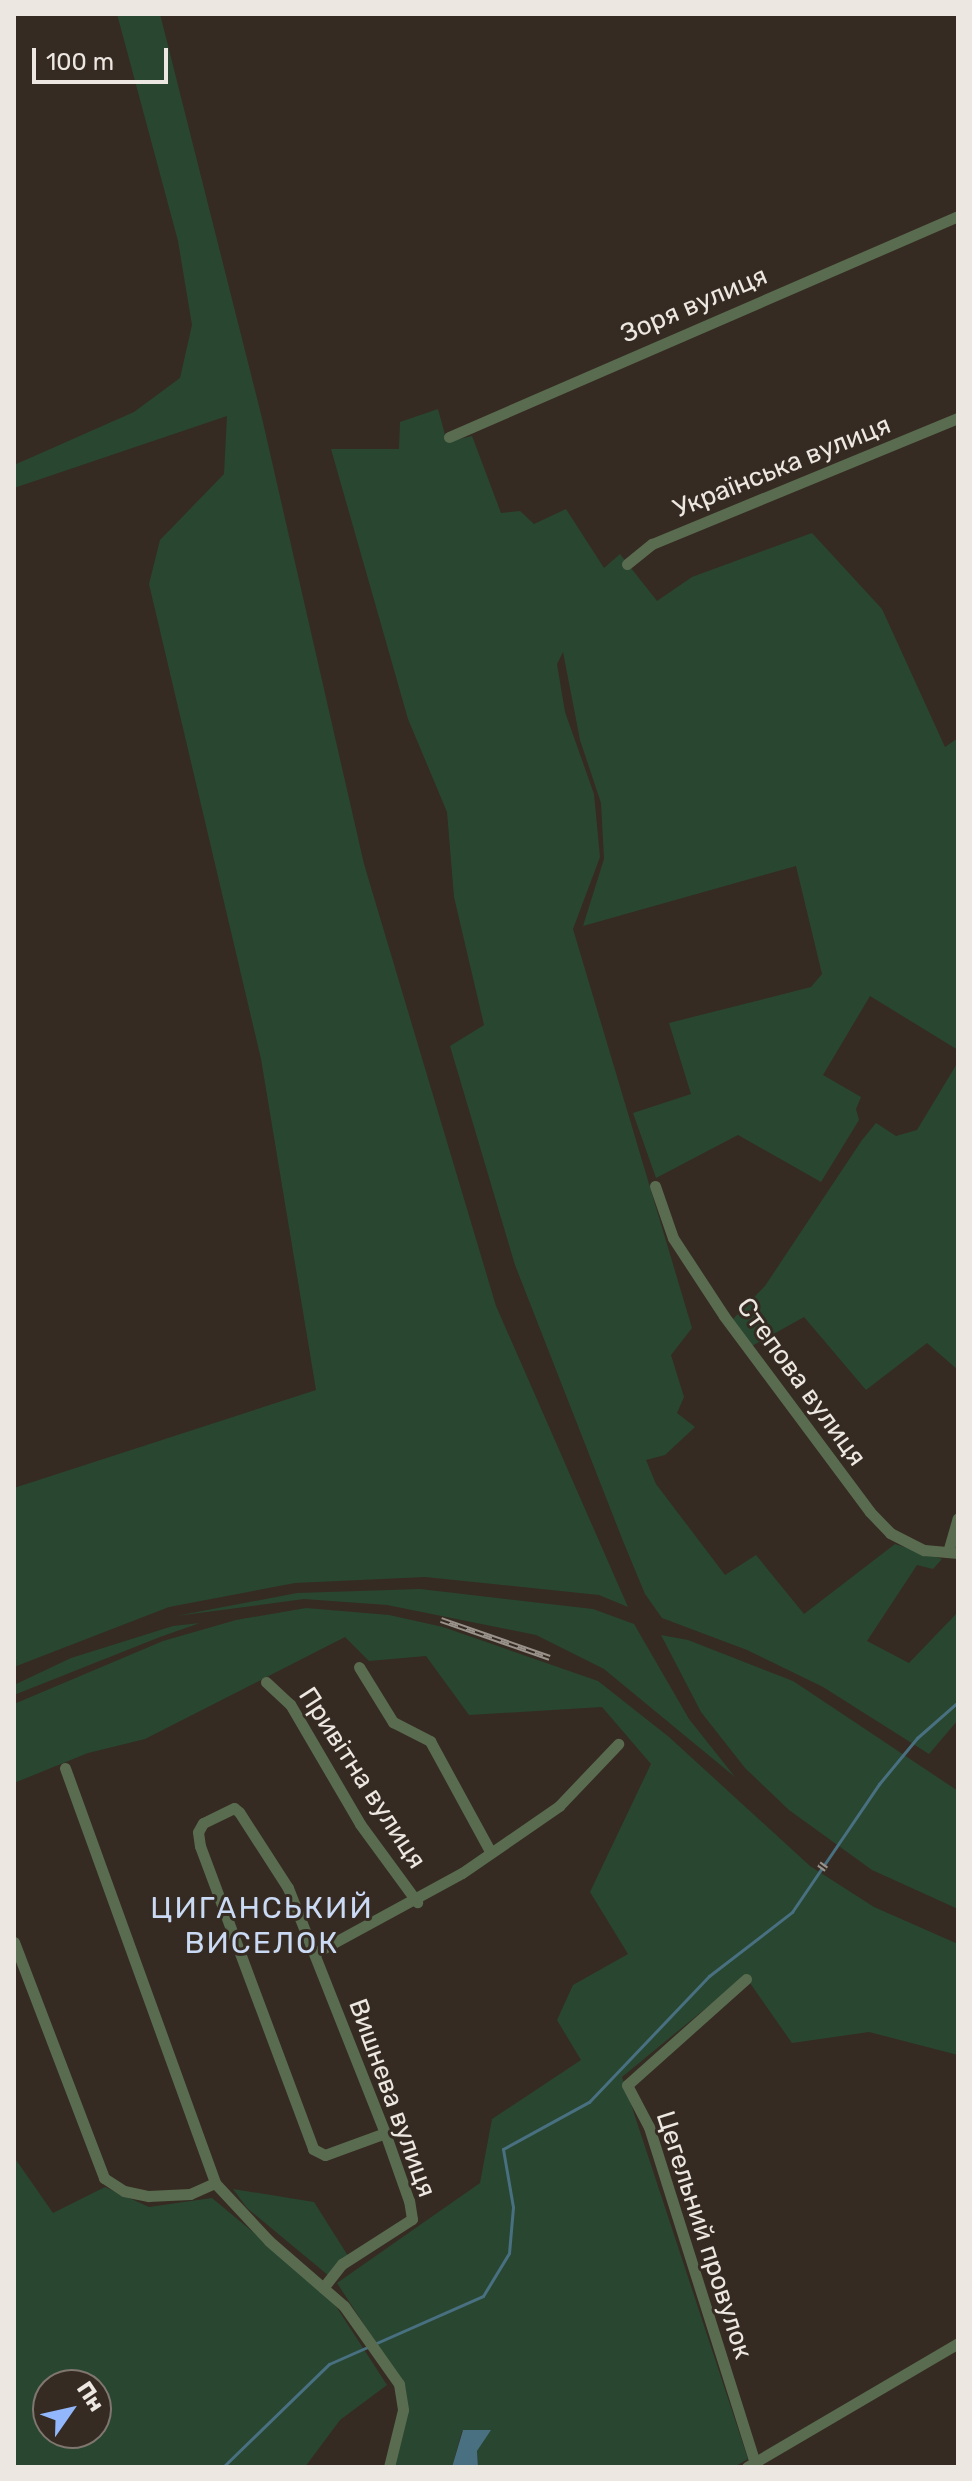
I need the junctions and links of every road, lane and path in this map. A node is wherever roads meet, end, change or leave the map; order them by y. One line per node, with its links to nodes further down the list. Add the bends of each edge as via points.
1 (958, 216): 3 (street, Зоря вулиця)
2 (958, 418): 4 (street, Українська вулиця, via 652,544)
3 (449, 437)
4 (627, 564)
5 (655, 1186): 7 (street, Степова вулиця, via 673,1238 724,1316 870,1512 890,1533 924,1550)
6 (958, 1518): 7 (street)
7 (953, 1553)
8 (359, 1667): 12 (street, via 393,1722 430,1741)
9 (266, 1682): 13 (street, Привітна вулиця, via 290,1704 360,1824)
10 (618, 1744): 12 (street, via 567,1799)
11 (65, 1768): 18 (street)
12 (490, 1851): 13 (street)
13 (417, 1902): 15 (street)
14 (14, 1942): 18 (street, via 104,2178 124,2191 148,2196 199,2192)
15 (315, 1953): 17 (street, Вишнева вулиця); 17 (street, Вишнева вулиця, via 288,1888 234,1808 200,1825 198,1837 310,2143 325,2155)
16 (746, 1979): 21 (street, Цегельний провулок, via 627,2085 649,2127)
17 (385, 2133): 19 (street, Вишнева вулиця, via 412,2219 342,2264)
18 (215, 2183): 19 (street, via 262,2235)
19 (323, 2288): 22 (street, via 356,2320 387,2364 404,2404)
20 (958, 2343): 21 (street)
21 (751, 2465)
22 (389, 2467)

